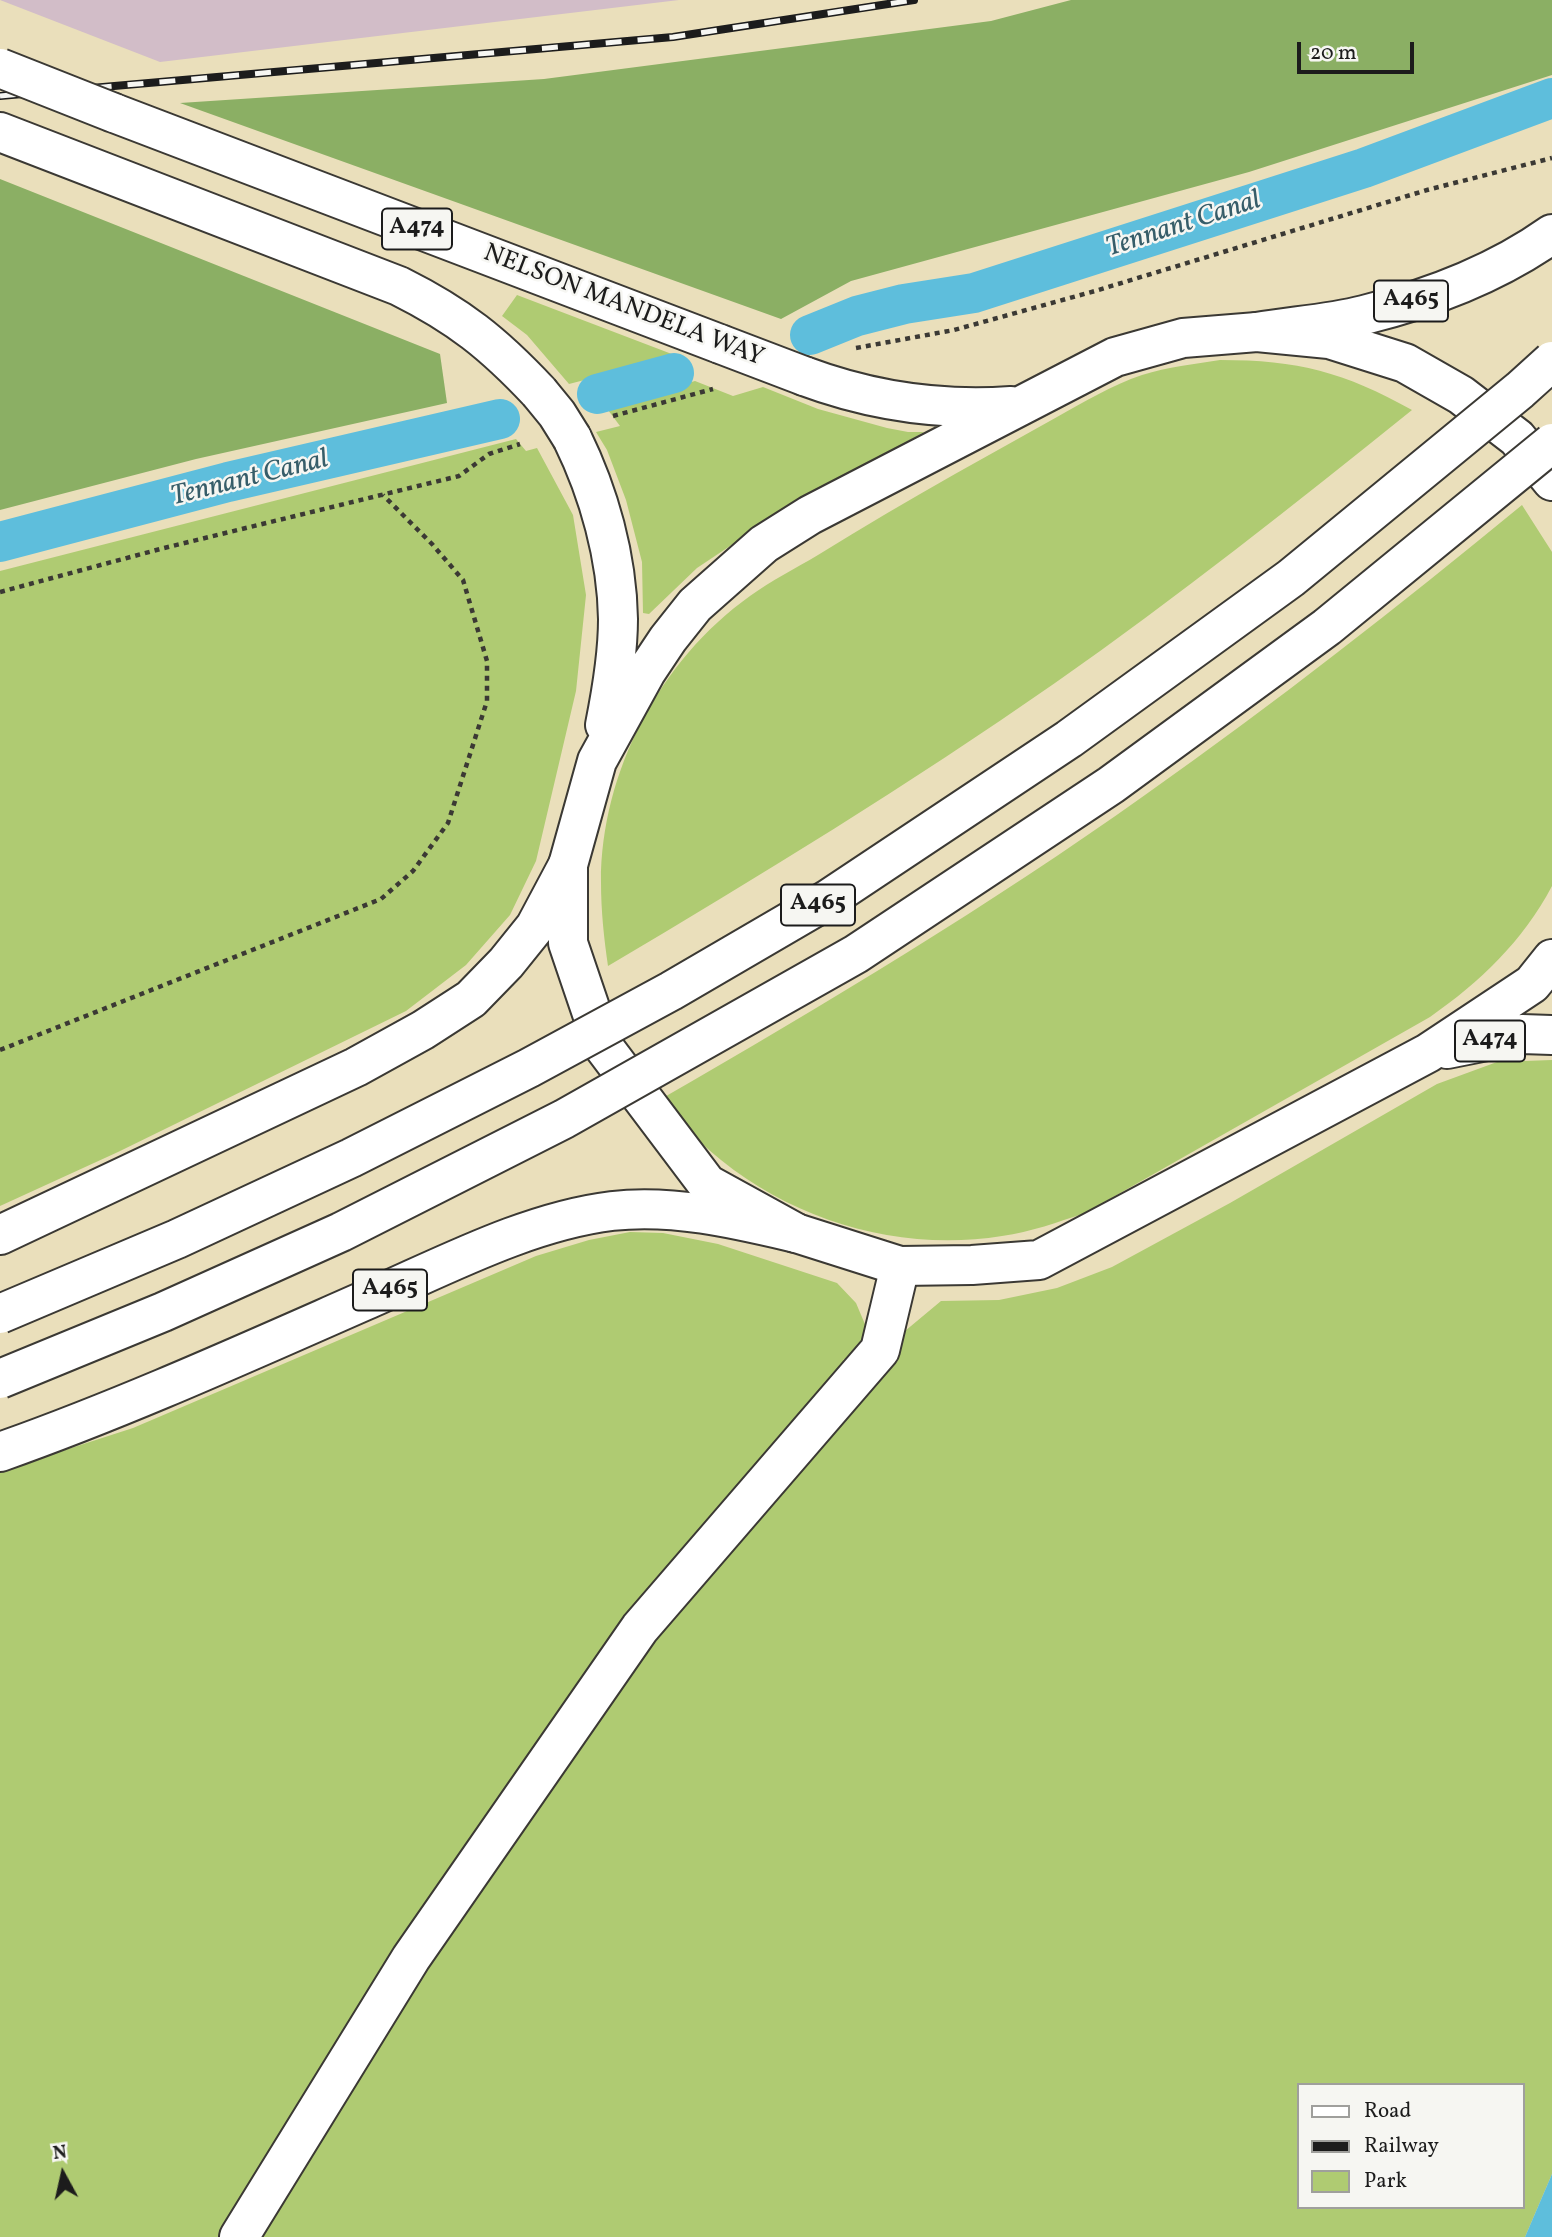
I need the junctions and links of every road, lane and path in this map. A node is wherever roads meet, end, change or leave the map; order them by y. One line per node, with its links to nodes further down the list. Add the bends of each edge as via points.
1 (0, 68): 9 (main road, NELSON MANDELA WAY / A474, bridge, via 804,376 868,397 905,403 945,408)
2 (0, 132): 16 (main road, A474, bridge, via 399,286 437,305 506,357 557,414 572,439 587,470 612,562 618,619 613,685)
3 (1552, 158): 6 (path, via 1427,190 954,330)
4 (1552, 233): 5 (main road, A465, via 1486,274 1423,297 1363,316)
5 (1257, 332): 9 (main road, via 1184,338 1115,357); 13 (main road, via 1329,339 1405,363 1461,396 1517,438)
6 (856, 348)
7 (1552, 361): 25 (main road, A465, bridge, via 1291,578 1069,739 827,900 529,1068 351,1158)
8 (713, 388): 10 (path)
9 (1021, 405): 16 (main road, via 810,515 756,551 695,605 668,639)
10 (613, 416)
11 (1552, 443): 26 (main road, A465, bridge, via 1284,659 1111,785 856,954 564,1119 341,1232)
12 (520, 444): 14 (path, via 489,454 459,476)
13 (1552, 481)
14 (383, 495): 15 (path); 20 (path, via 463,580 487,661 487,701 448,823 413,871 381,899)
15 (0, 592)
16 (597, 761): 17 (main road)
17 (568, 865): 22 (main road, via 568,943 603,1046 707,1184); 23 (main road, via 535,927 471,999 356,1067)
18 (1552, 959): 21 (main road, via 1532,984)
19 (1552, 1035): 21 (main road, A474, via 1522,1034)
20 (0, 1050)
21 (1428, 1053): 24 (main road, via 1039,1260)
22 (796, 1233): 24 (main road); 27 (main road, A465, via 716,1214 615,1211 577,1217 461,1259 73,1426)
23 (0, 1234)
24 (900, 1266): 28 (main road, via 880,1350 640,1628 411,1958)
25 (0, 1314)
26 (0, 1379)
27 (0, 1452)
28 (239, 2237)

